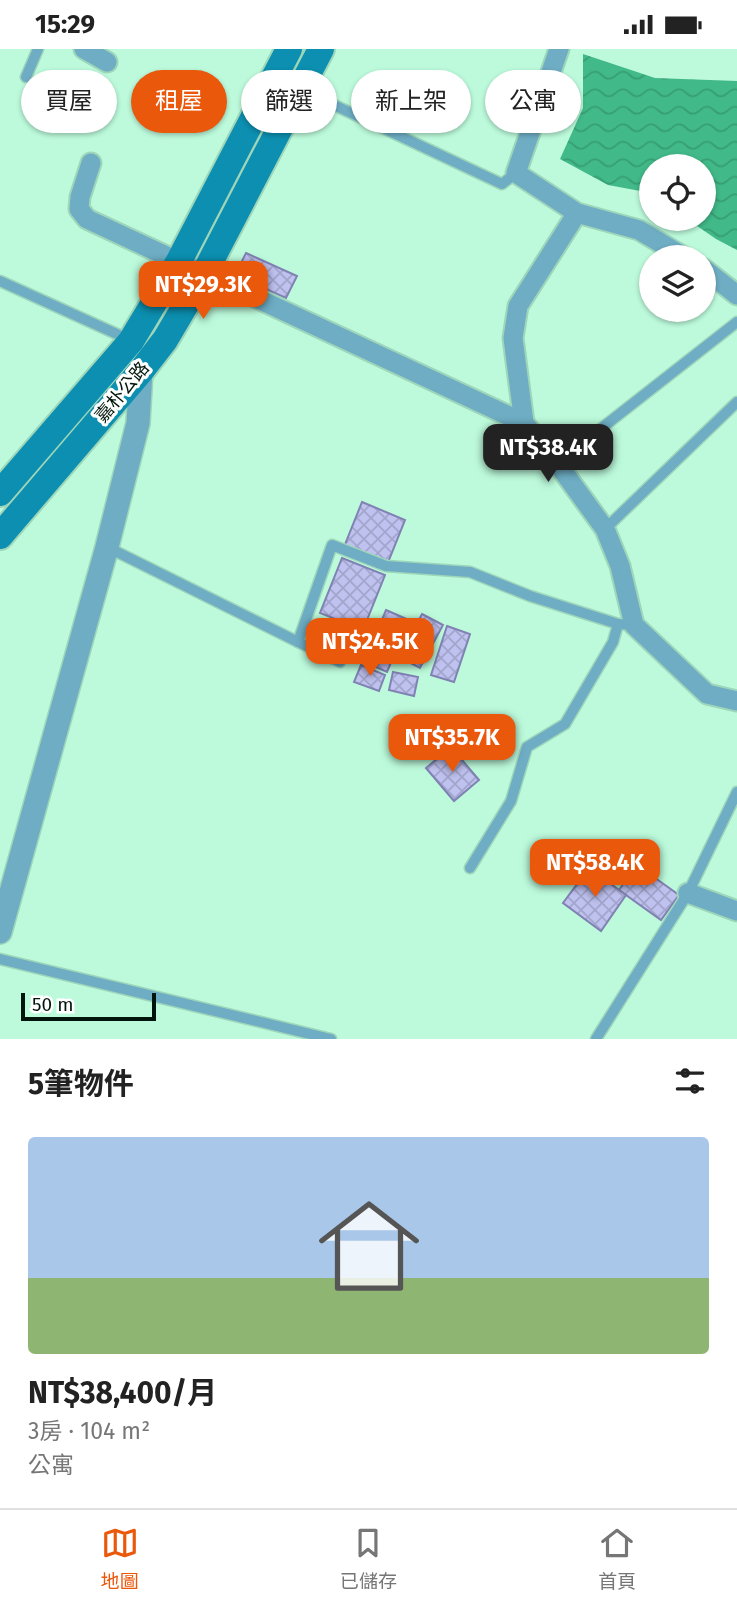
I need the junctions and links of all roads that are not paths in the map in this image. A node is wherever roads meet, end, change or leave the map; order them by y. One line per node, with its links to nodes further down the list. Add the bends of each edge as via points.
1 (38, 49): 7 (lane)
2 (84, 49): 6 (street)
3 (289, 49): 15 (main road, 嘉朴公路)
4 (321, 49): 8 (main road, 嘉朴公路)
5 (557, 50): 12 (street)
6 (107, 62)
7 (29, 70)
8 (310, 70)
9 (337, 106): 12 (lane, via 502,184)
10 (277, 133): 16 (main road, 嘉朴公路)
11 (91, 163): 15 (street, via 79,209 87,219)
12 (516, 173): 13 (street)
13 (577, 213): 14 (street, via 639,230); 24 (street, via 518,306 513,338)
14 (664, 245)
15 (179, 261): 16 (street); 21 (main road, 嘉朴公路)
16 (204, 274): 22 (main road, 嘉朴公路); 24 (street)
17 (716, 278): 19 (street)
18 (0, 281): 21 (lane)
19 (737, 295)
20 (737, 322): 25 (lane)
21 (131, 341): 22 (street); 26 (main road, 嘉朴公路)
22 (141, 372): 28 (main road, 嘉朴公路); 29 (street, via 138,423)
23 (737, 402): 27 (lane)
24 (524, 423): 25 (street)
25 (557, 463): 27 (street)
26 (0, 493)
27 (605, 529): 30 (street, via 620,566)
28 (0, 536)
29 (107, 547): 31 (lane); 38 (street)
30 (626, 625): 31 (lane, via 470,572 386,566 332,545); 33 (street, via 707,694); 35 (lane, via 565,724 527,747 511,801)
31 (298, 642): 32 (lane)
32 (340, 662)
33 (737, 701)
34 (737, 792): 36 (lane)
35 (470, 868)
36 (688, 893): 37 (street); 41 (lane)
37 (737, 911)
38 (0, 932)
39 (0, 958): 40 (lane)
40 (331, 1039)
41 (596, 1039)

